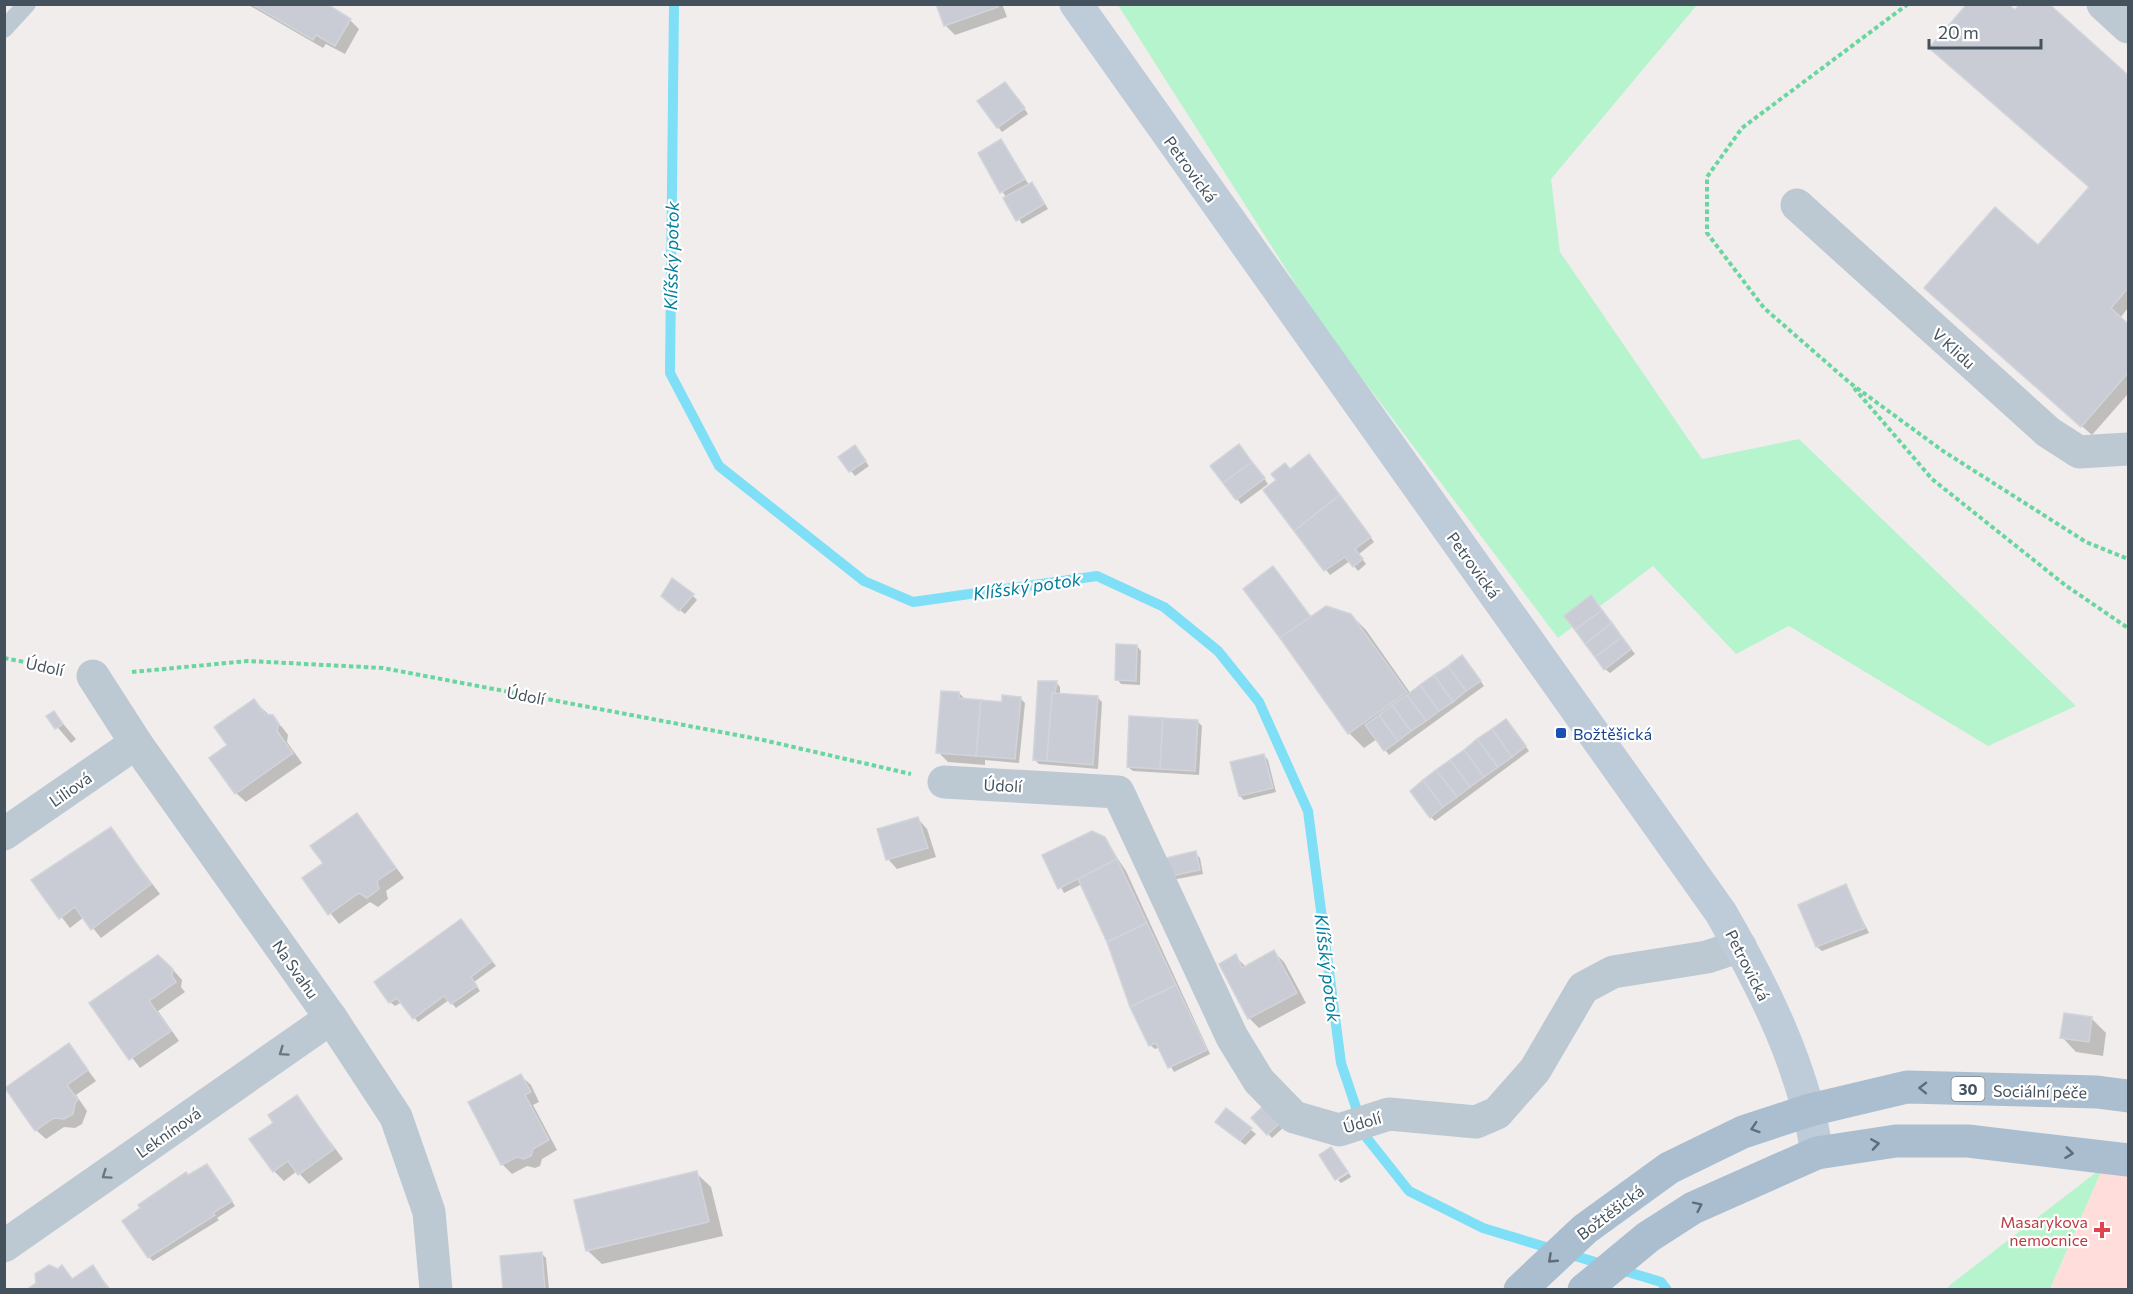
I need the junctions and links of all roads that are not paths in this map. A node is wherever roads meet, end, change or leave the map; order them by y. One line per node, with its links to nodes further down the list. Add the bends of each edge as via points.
1 (27, 4): 5 (lane)
2 (1076, 4): 12 (main road, Petrovická, via 1721,913)
3 (2103, 4): 4 (street)
4 (2128, 27)
5 (4, 29)
6 (1797, 205): 7 (street, V Klidu, via 2048,432 2079,452)
7 (2128, 449)
8 (93, 676): 9 (street, Na Svahu)
9 (136, 743): 11 (street, Liliová); 13 (street, Na Svahu)
10 (944, 782): 12 (street, Údolí, via 1118,792 1232,1037 1259,1081 1294,1117 1339,1130 1389,1114 1476,1122 1497,1113 1535,1070 1583,988 1613,972 1707,957)
11 (4, 834)
12 (1740, 946): 15 (main road, Petrovická, via 1785,1040)
13 (331, 1018): 18 (street, Leknínová, one-way to 18); 19 (street, Na Svahu, via 396,1117 429,1212)
14 (2128, 1096): 15 (main road, Sociální péče / 30, one-way to 15, via 1907,1087)
15 (1810, 1110): 16 (main road, Petrovická); 20 (main road, Božtěšická / 30, one-way to 20, via 1743,1132 1669,1168 1585,1229)
16 (1817, 1153): 17 (main road, one-way to 17, via 1896,1141 1968,1141); 21 (main road, one-way to 16, via 1648,1237 1693,1208)
17 (2128, 1160)
18 (4, 1246)
19 (436, 1290)
20 (1520, 1290)
21 (1584, 1290)

